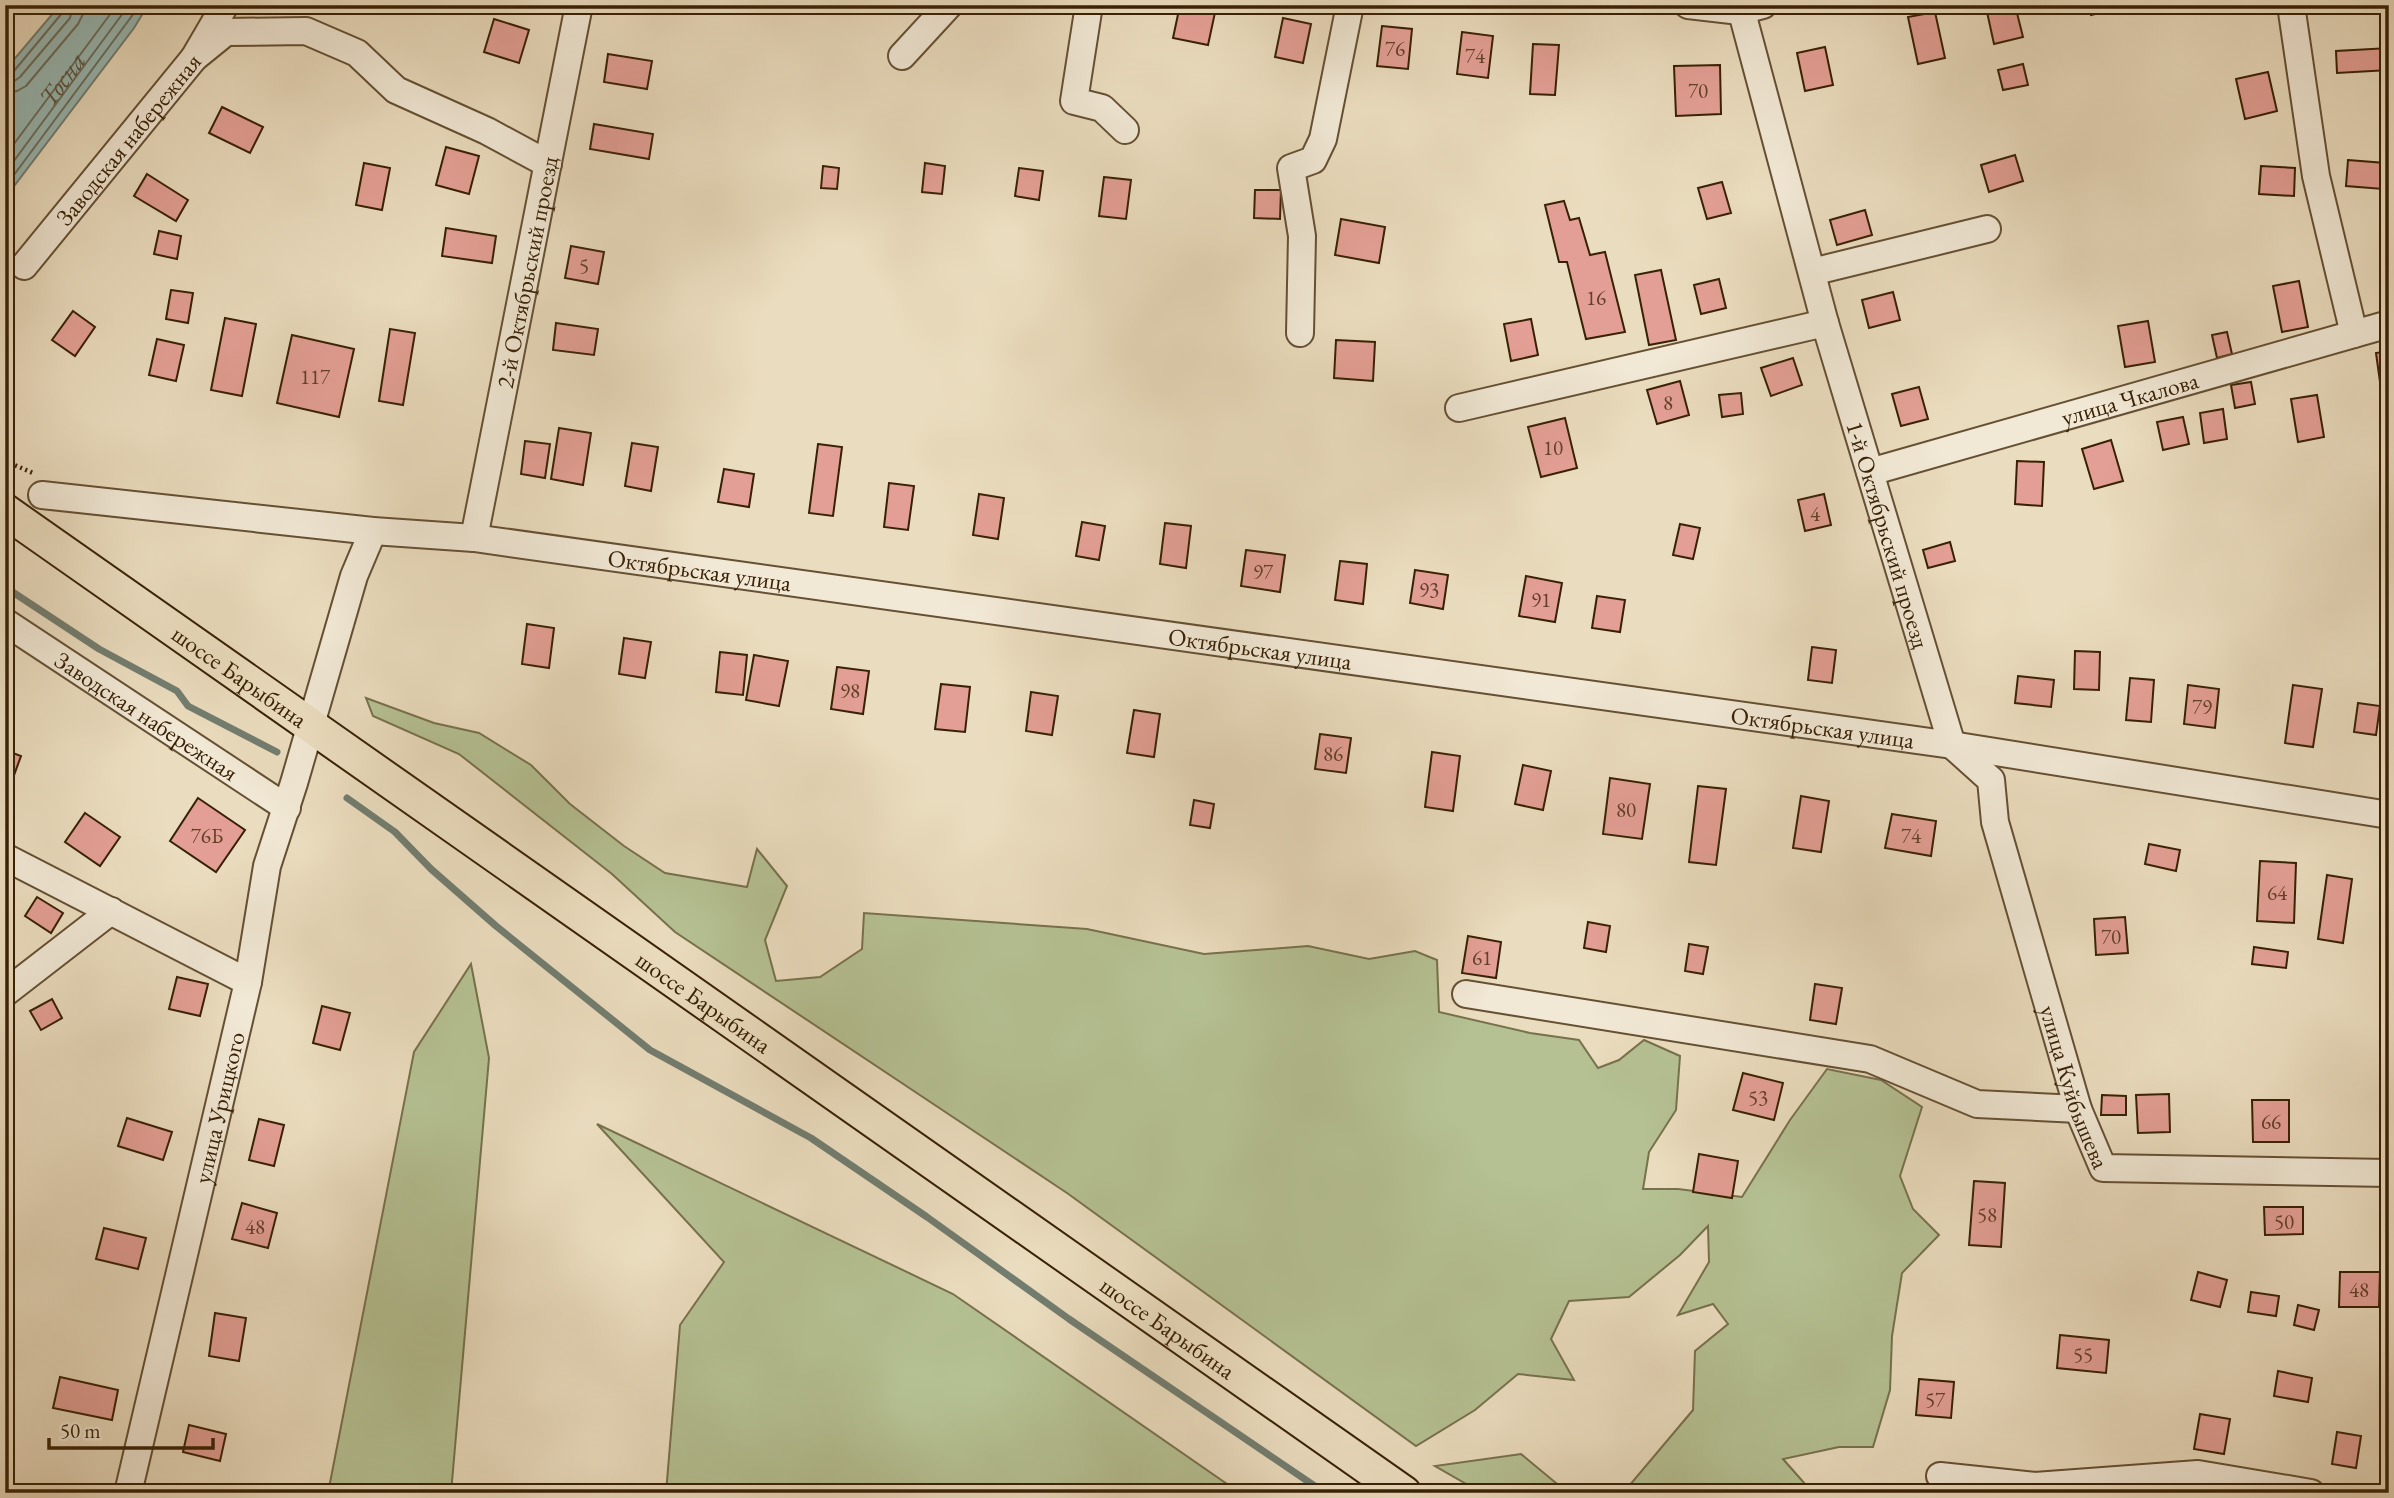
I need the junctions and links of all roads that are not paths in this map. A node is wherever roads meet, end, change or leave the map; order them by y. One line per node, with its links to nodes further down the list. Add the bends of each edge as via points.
1 (225, 5): 10 (street, Заводская набережная)
2 (579, 5): 12 (street, 2-й Октябрьский проезд)
3 (949, 5): 9 (street)
4 (1089, 5): 11 (street, via 1074,101 1102,108)
5 (1350, 5): 18 (street, via 1324,139 1313,160 1291,168 1302,236)
6 (1688, 5): 8 (street)
7 (2291, 5): 19 (street, via 2316,176)
8 (1748, 7): 15 (street, 1-й Октябрьский проезд)
9 (902, 56)
10 (194, 58): 12 (street, via 226,32 306,31 357,53 397,90); 14 (street, Заводская набережная)
11 (1125, 130)
12 (548, 164): 25 (street, 2-й Октябрьский проезд)
13 (1987, 229): 15 (street)
14 (24, 266)
15 (1812, 272): 16 (street, 1-й Октябрьский проезд)
16 (1825, 323): 20 (street); 21 (street, 1-й Октябрьский проезд)
17 (2389, 324): 19 (street, улица Чкалова)
18 (1300, 333)
19 (2354, 334): 21 (street, улица Чкалова)
20 (1459, 408)
21 (1870, 472): 28 (street, 1-й Октябрьский проезд)
22 (42, 495): 24 (street, Октябрьская улица)
23 (5, 511): 27 (main road, шоссе Барыбина)
24 (373, 531): 25 (street, Октябрьская улица); 27 (street, улица Урицкого, via 354,576)
25 (474, 538): 28 (street, Октябрьская улица)
26 (5, 622): 29 (street, Заводская набережная)
27 (310, 725): 29 (street, улица Урицкого); 40 (main road, шоссе Барыбина)
28 (1952, 745): 30 (street, Октябрьская улица); 36 (street, улица Куйбышева, via 1991,780 1995,822)
29 (287, 808): 33 (street, улица Урицкого, via 267,866)
30 (2389, 815)
31 (5, 857): 32 (street)
32 (111, 911): 33 (street); 34 (street)
33 (248, 982): 39 (street, улица Урицкого)
34 (5, 993)
35 (1466, 994): 36 (street, via 1870,1059 1977,1104)
36 (2078, 1109): 37 (street, улица Куйбышева, via 2103,1168)
37 (2389, 1172)
38 (1940, 1476): 41 (street, via 2035,1486 2198,1474)
39 (128, 1493)
40 (1404, 1493)
41 (2311, 1493)

